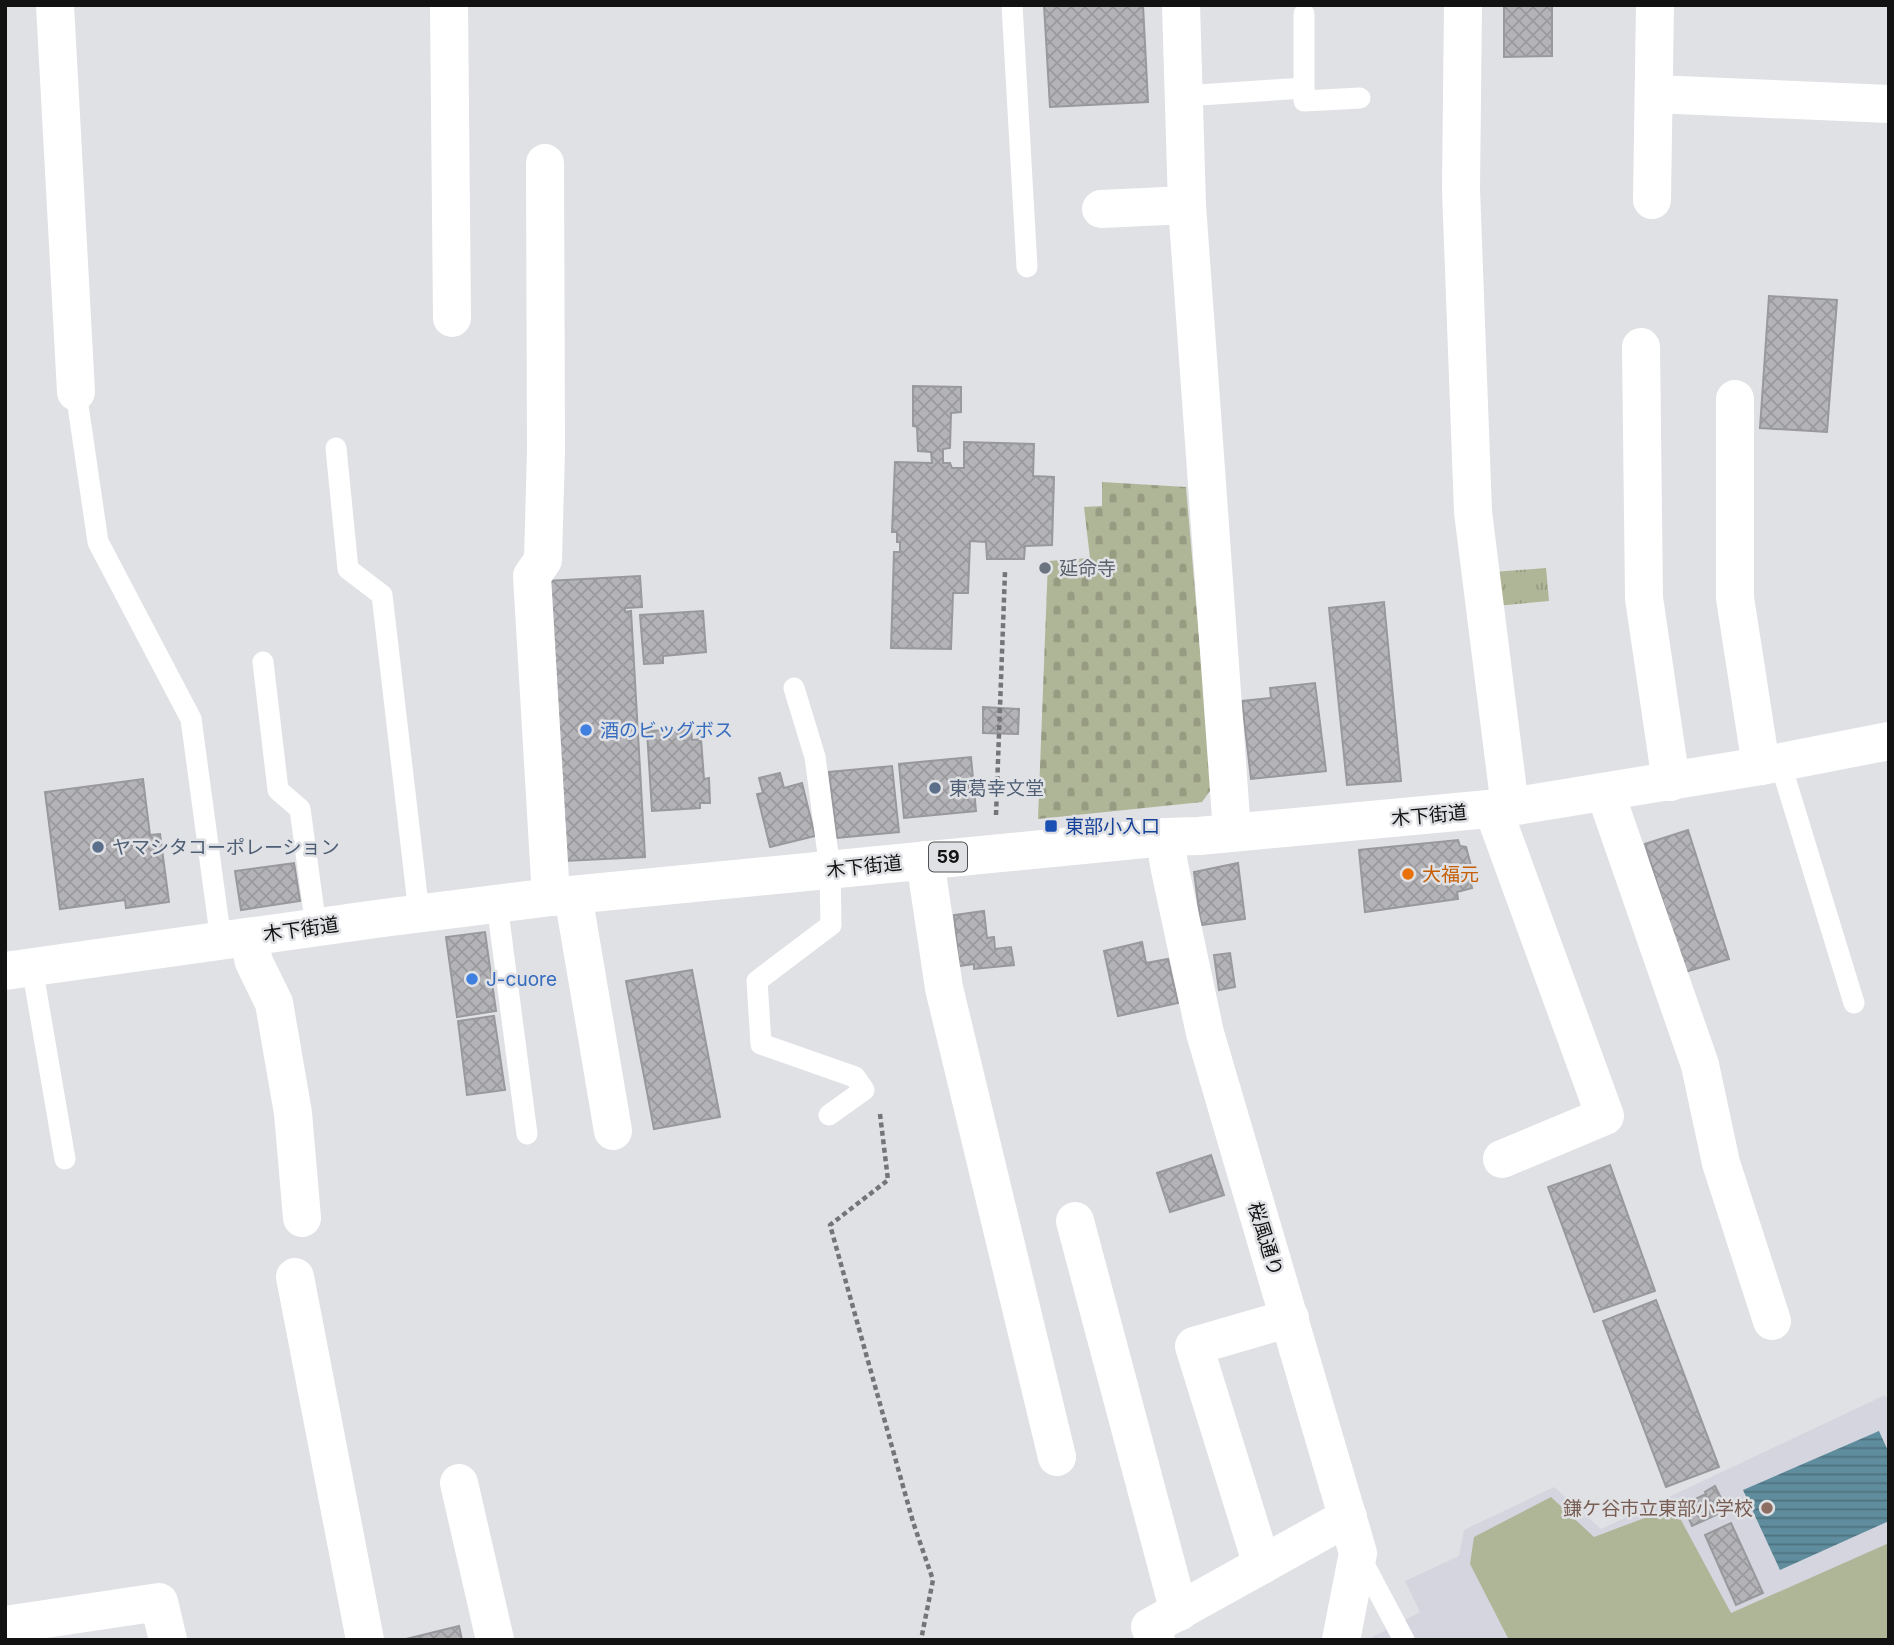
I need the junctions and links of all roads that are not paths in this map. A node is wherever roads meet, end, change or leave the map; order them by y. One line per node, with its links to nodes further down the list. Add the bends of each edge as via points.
1 (55, 5): 20 (street)
2 (449, 5): 18 (street)
3 (1012, 5): 17 (lane)
4 (1181, 5): 10 (street)
5 (1463, 5): 29 (street, via 1461,189 1473,512)
6 (1655, 5): 9 (street)
7 (1304, 14): 8 (lane)
8 (1304, 88): 10 (lane); 11 (lane, via 1304,101)
9 (1654, 94): 12 (street); 14 (street)
10 (1184, 96): 15 (street)
11 (1360, 98)
12 (1889, 104)
13 (545, 163): 34 (street, via 543,559 532,576)
14 (1652, 200)
15 (1187, 205): 16 (street); 30 (street)
16 (1101, 209)
17 (1027, 267)
18 (452, 318)
19 (1641, 347): 27 (street, via 1644,598)
20 (76, 393): 38 (lane, via 98,542 191,719)
21 (1735, 398): 26 (street, via 1735,598)
22 (336, 448): 36 (lane, via 348,569 382,595)
23 (263, 662): 37 (lane, via 278,790 300,809)
24 (794, 688): 33 (lane, via 815,757)
25 (1889, 741): 26 (street, 木下街道 / 59)
26 (1770, 764): 27 (street, 木下街道 / 59); 40 (lane)
27 (1671, 782): 28 (street, 木下街道 / 59)
28 (1605, 792): 29 (street, 木下街道 / 59); 50 (street, via 1686,1071)
29 (1501, 808): 30 (street, 木下街道 / 59); 45 (street, via 1605,1116)
30 (1232, 832): 31 (street, 木下街道 / 59)
31 (1165, 837): 32 (street, 木下街道 / 59); 49 (street, 桜風通り, via 1205,1033)
32 (925, 860): 33 (street, 木下街道 / 59); 51 (street, via 944,988)
33 (830, 869): 34 (street, 木下街道 / 59); 41 (lane, via 831,925 757,981 761,1044 855,1077 864,1090)
34 (562, 896): 35 (street, 木下街道 / 59); 42 (street)
35 (498, 904): 36 (street, 木下街道 / 59); 43 (lane)
36 (419, 913): 37 (street, 木下街道 / 59)
37 (316, 927): 38 (street, 木下街道 / 59)
38 (235, 939): 39 (street, 木下街道 / 59); 46 (street, via 254,962 274,1003 293,1113)
39 (19, 969): 44 (lane)
40 (1853, 1003)
41 (829, 1115)
42 (613, 1131)
43 (527, 1134)
44 (65, 1159)
45 (1502, 1159)
46 (302, 1218)
47 (1075, 1222): 57 (street)
48 (295, 1277): 59 (street)
49 (1290, 1318): 53 (street, 桜風通り); 55 (street, via 1194,1346)
50 (1772, 1321)
51 (1058, 1457)
52 (459, 1483): 60 (street)
53 (1348, 1517): 54 (street, 桜風通り); 55 (street)
54 (1358, 1553): 61 (street, 桜風通り); 62 (lane)
55 (1262, 1565): 57 (street)
56 (5, 1625): 58 (street, via 159,1602)
57 (1167, 1626)
58 (168, 1640)
59 (365, 1640)
60 (495, 1640)
61 (1341, 1640)
62 (1404, 1640)

